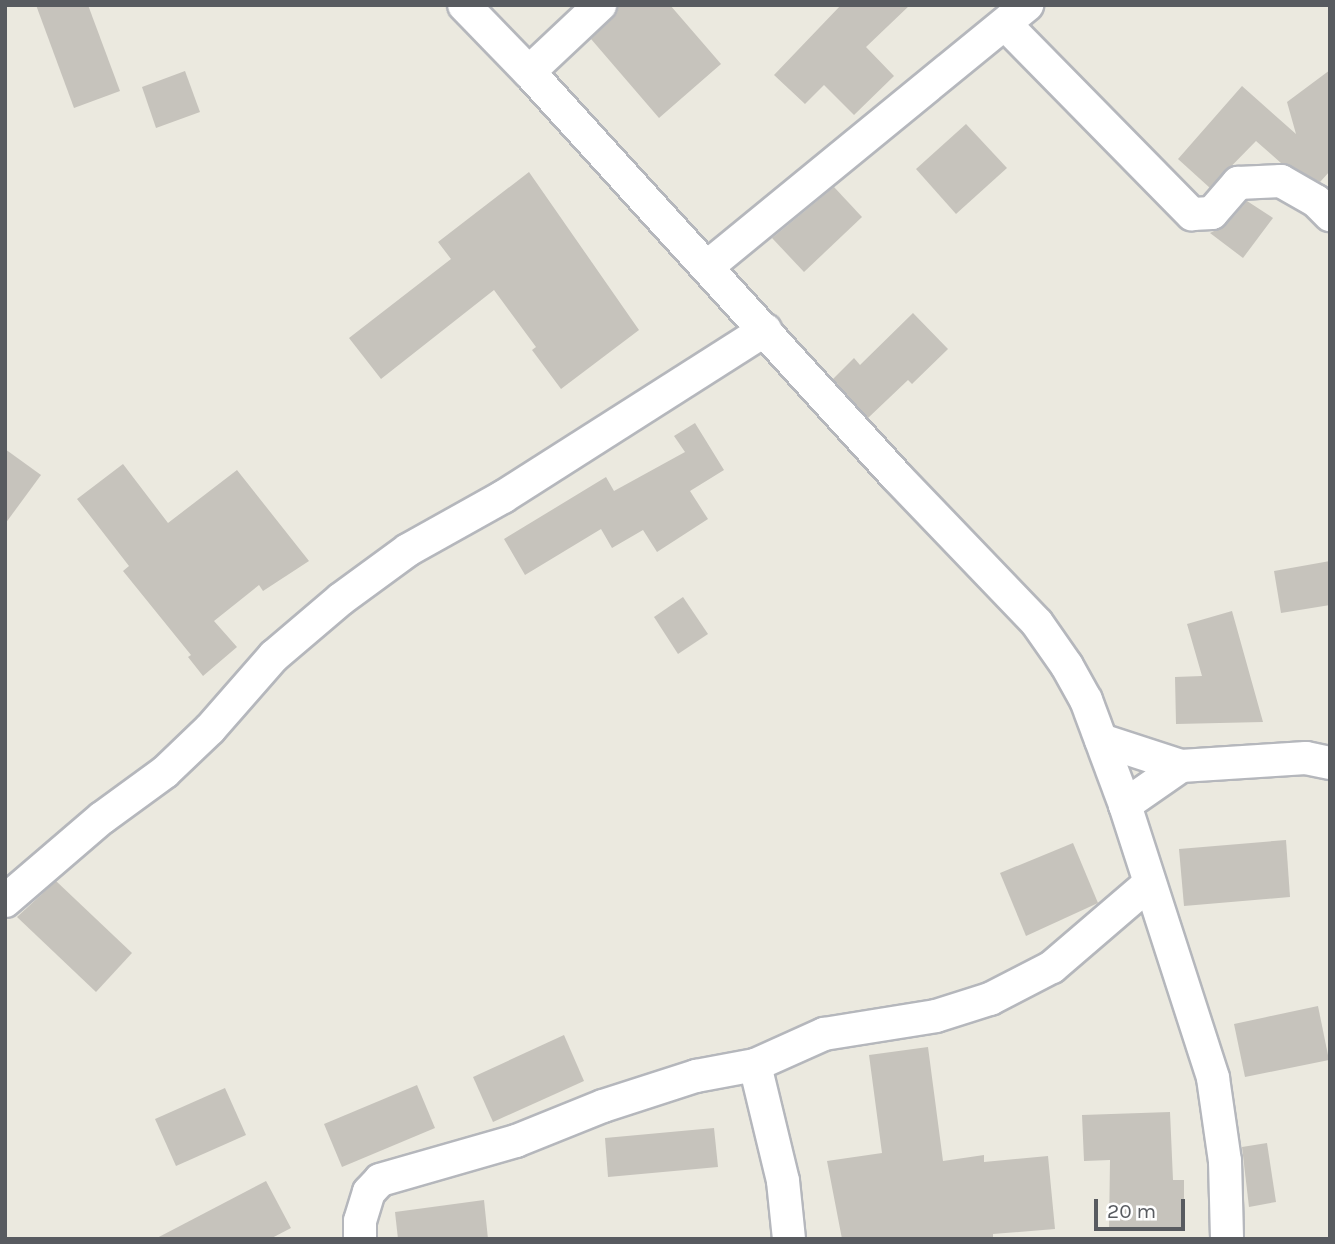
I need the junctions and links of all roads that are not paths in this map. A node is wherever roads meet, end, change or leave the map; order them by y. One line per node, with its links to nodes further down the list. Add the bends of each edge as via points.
1 (464, 5): 4 (street)
2 (600, 5): 4 (street)
3 (1016, 15): 5 (street, via 1192,214 1212,213 1238,183 1281,181 1316,201); 6 (street)
4 (528, 72): 6 (street)
5 (1330, 215)
6 (707, 267): 7 (street)
7 (765, 330): 8 (street, via 1037,623 1086,700); 13 (street, via 503,497 408,550 341,599 274,656 165,772)
8 (1101, 740): 10 (street); 11 (street)
9 (1322, 753): 10 (street)
10 (1181, 766): 11 (street)
11 (1125, 804): 12 (street)
12 (1149, 884): 14 (street, via 1052,967 990,999 936,1016 824,1034); 17 (street, via 1213,1078 1225,1161)
13 (5, 901)
14 (755, 1065): 15 (street, via 695,1076 516,1141 380,1180 369,1192); 16 (street, via 783,1181)
15 (360, 1239)
16 (789, 1239)
17 (1227, 1239)

